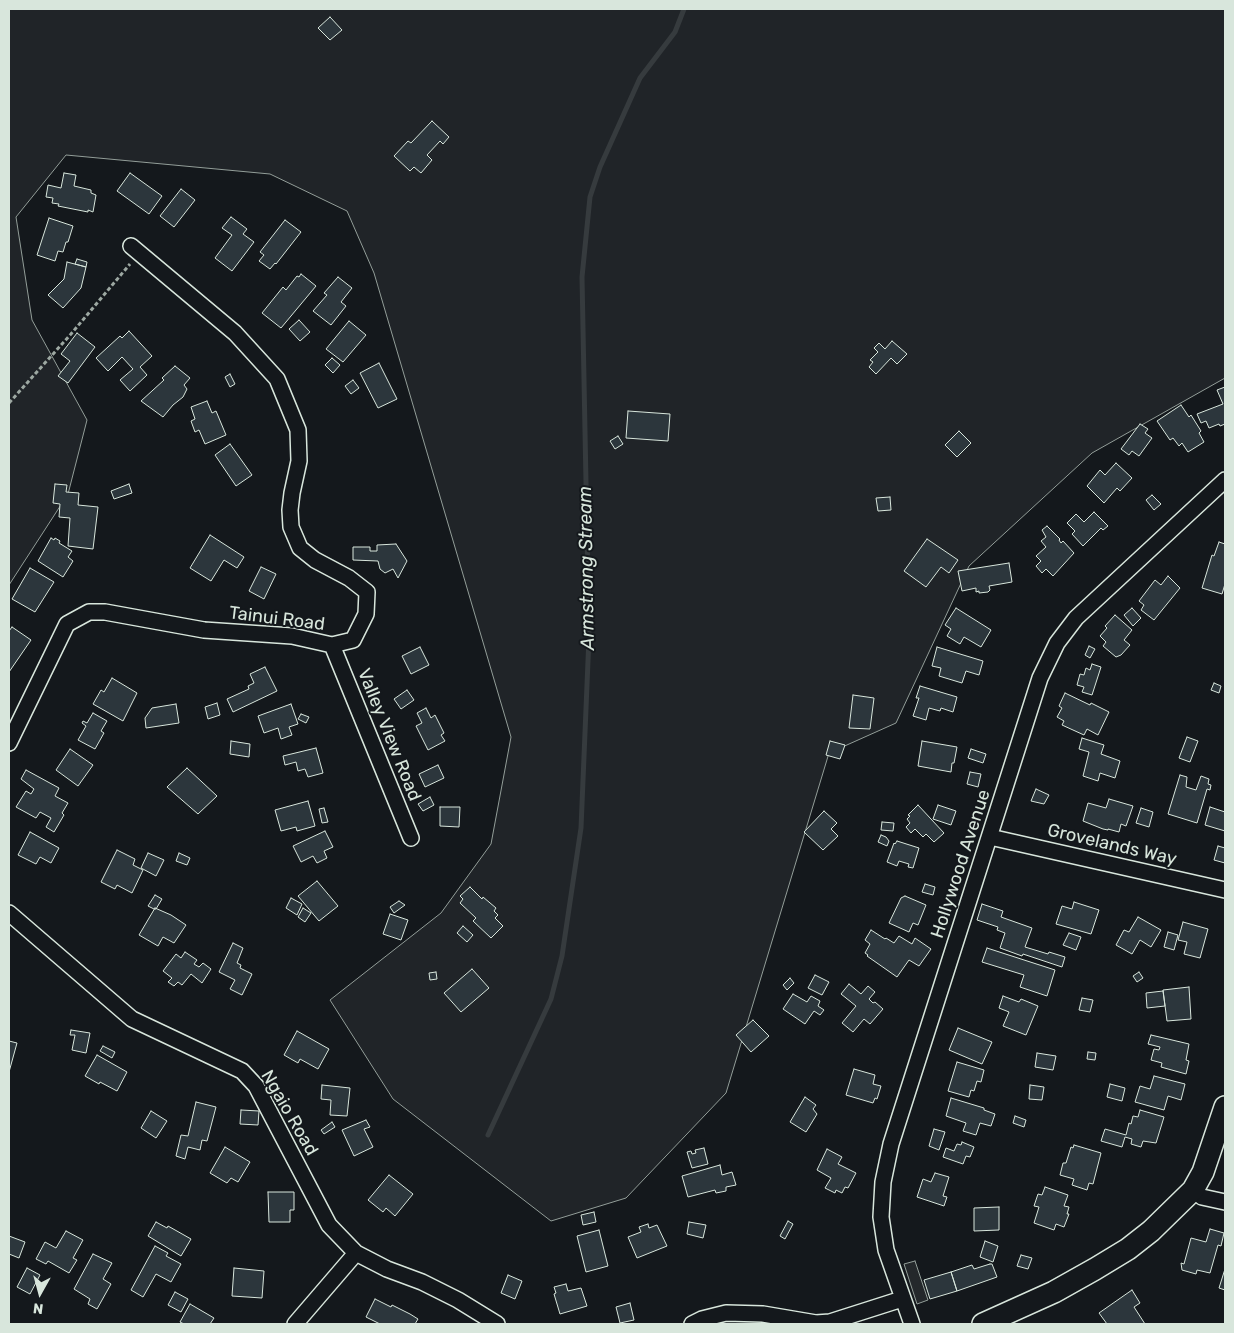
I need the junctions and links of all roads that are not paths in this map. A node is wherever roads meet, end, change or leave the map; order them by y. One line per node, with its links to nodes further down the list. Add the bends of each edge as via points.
1 (131, 246): 3 (street, Tainui Road, via 235,333 276,380 298,430 300,461 292,493 291,526 300,548 367,592 366,614 353,640)
2 (1225, 480): 5 (street, Hollywood Avenue, via 1076,618 1057,643 1040,678)
3 (332, 645): 4 (street, Tainui Road, via 292,636 204,630 89,612 67,624); 6 (street, Valley View Road)
4 (9, 743)
5 (990, 837): 7 (street, Grovelands Way); 13 (street, Hollywood Avenue, via 891,1144 882,1182 881,1217 886,1250)
6 (411, 838)
7 (1225, 890)
8 (9, 913): 12 (street, Ngaio Road, via 132,1020 242,1071 256,1086 329,1225)
9 (1225, 1107): 10 (street, via 1203,1172)
10 (1193, 1190): 11 (street, via 1202,1197); 18 (street, via 1128,1249 1054,1292)
11 (1225, 1202)
12 (356, 1253): 14 (street); 15 (street, Ngaio Road, via 458,1300)
13 (902, 1299): 16 (street, via 830,1322 726,1313); 17 (street, Hollywood Avenue)
14 (295, 1324)
15 (497, 1324)
16 (692, 1324)
17 (912, 1324)
18 (983, 1324)

